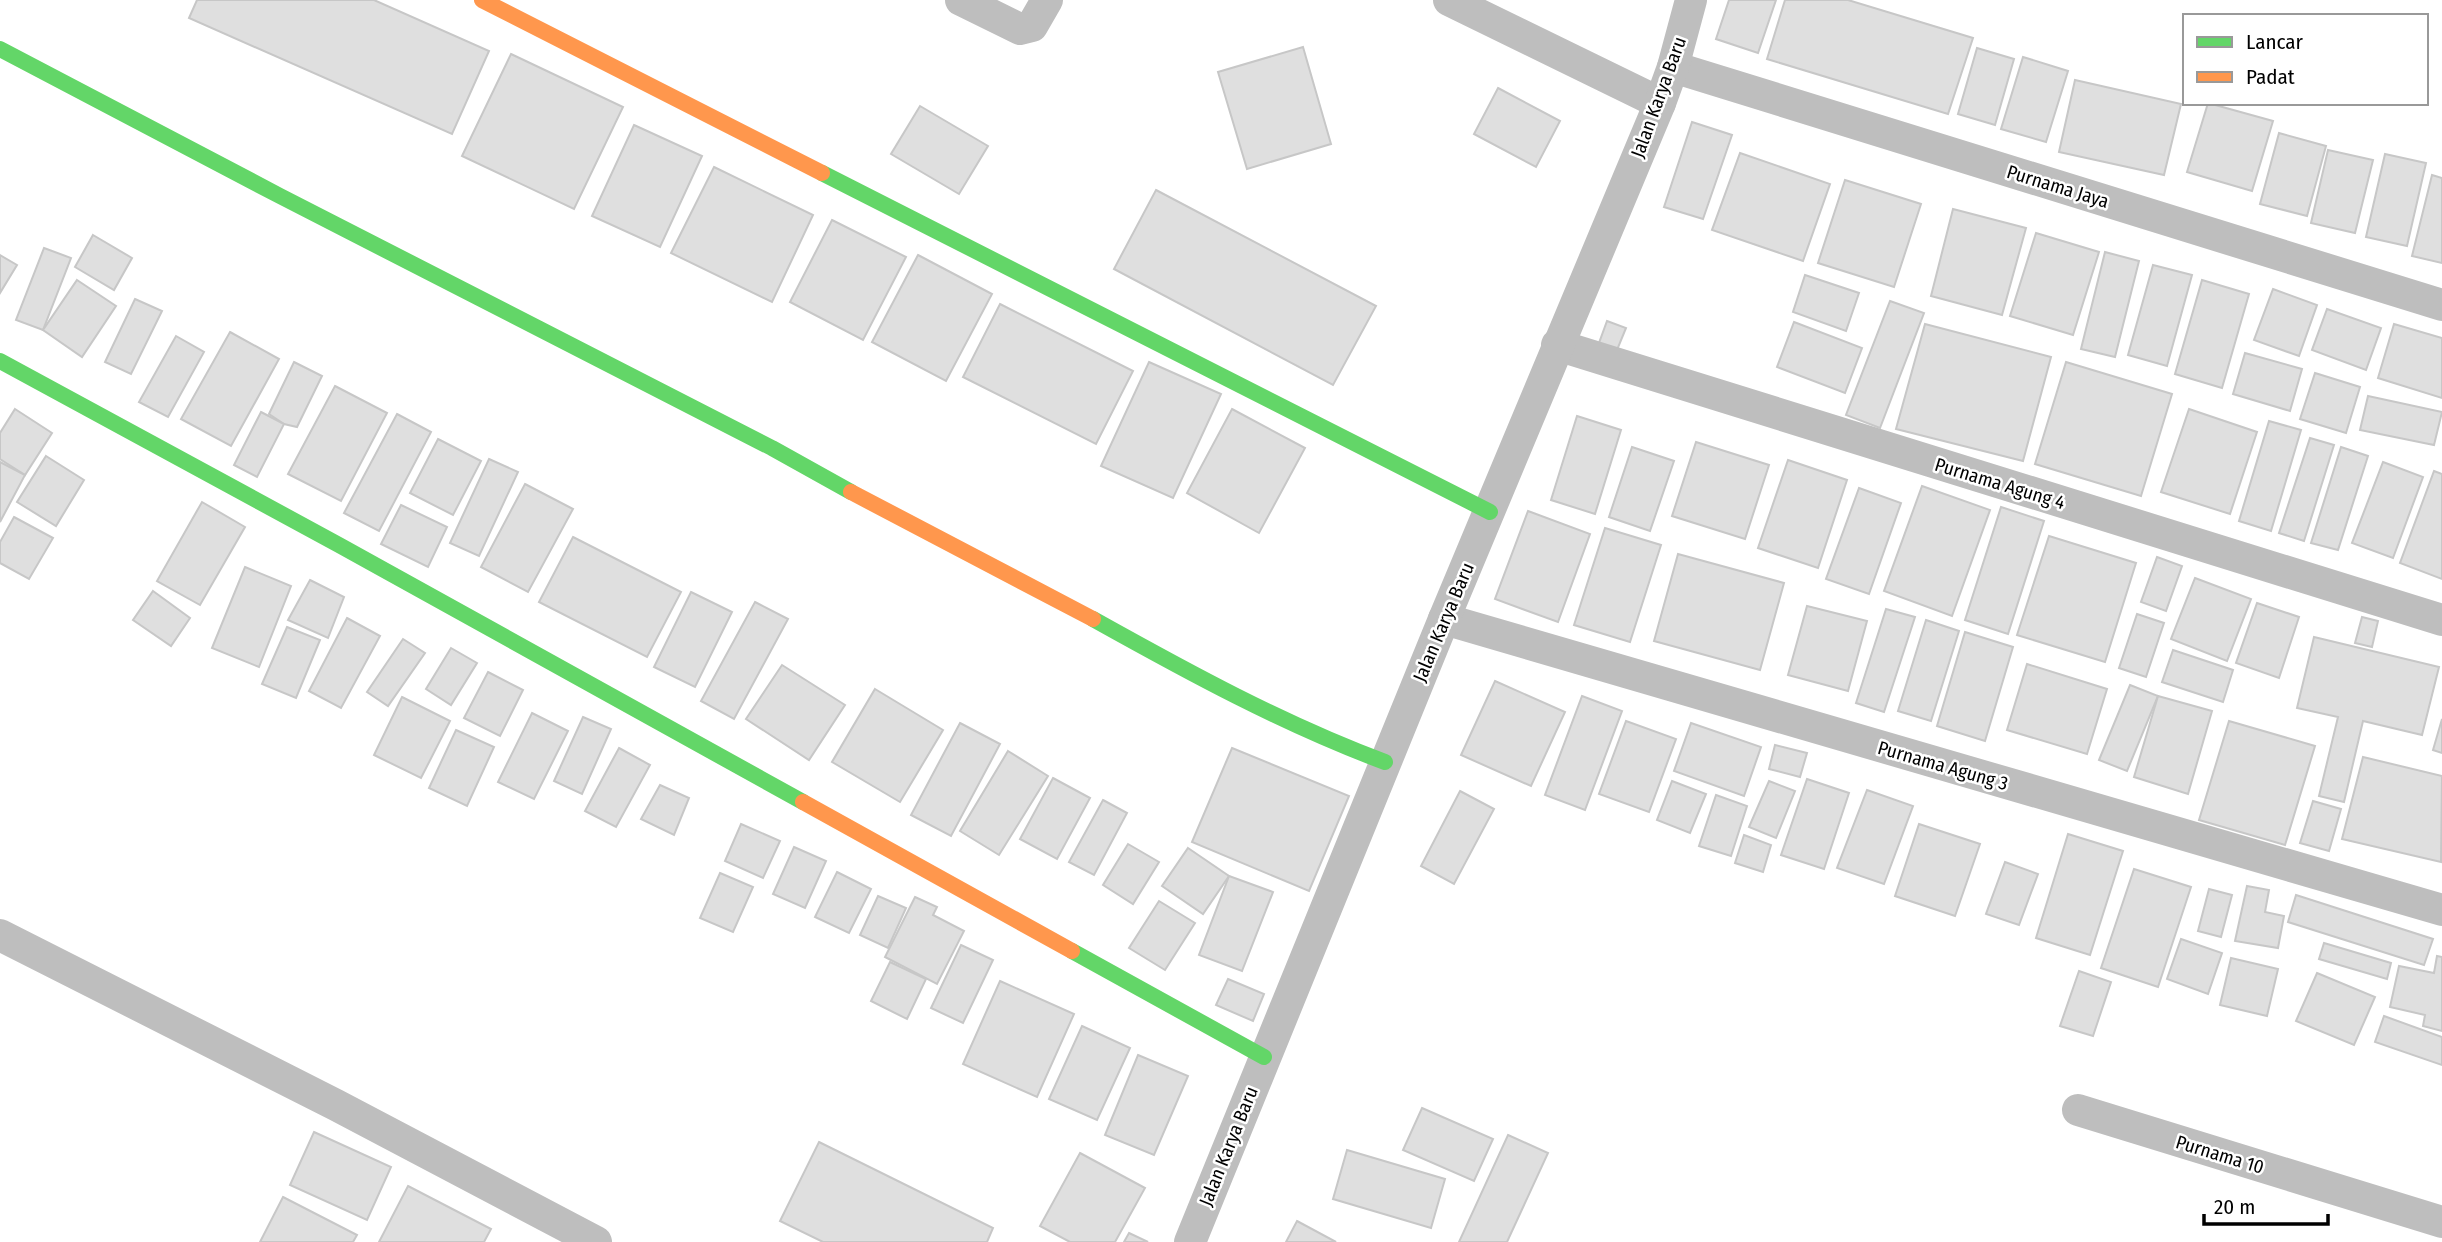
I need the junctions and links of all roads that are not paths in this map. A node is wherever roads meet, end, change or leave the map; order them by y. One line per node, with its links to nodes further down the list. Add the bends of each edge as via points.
1 (482, 0): 12 (street)
2 (961, 0): 3 (street, via 1020,29 1032,26)
3 (1047, 0)
4 (1449, 0): 8 (street)
5 (1691, 0): 7 (street, Jalan Karya Baru)
6 (0, 49): 15 (street, via 772,448 1212,685)
7 (1673, 67): 8 (street, Jalan Karya Baru); 9 (street, Purnama Jaya)
8 (1660, 103): 10 (street, Jalan Karya Baru)
9 (2442, 305)
10 (1557, 345): 12 (street, Jalan Karya Baru); 14 (street, Purnama Agung 4)
11 (0, 361): 18 (street)
12 (1490, 512): 13 (street, Jalan Karya Baru)
13 (1444, 619): 15 (street, Jalan Karya Baru); 16 (street, Purnama Agung 3)
14 (2442, 620)
15 (1385, 762): 18 (street, Jalan Karya Baru)
16 (2442, 910)
17 (0, 935): 21 (street)
18 (1264, 1058): 22 (street, Jalan Karya Baru)
19 (2078, 1110): 20 (street, Purnama 10)
20 (2442, 1222)
21 (596, 1242)
22 (1189, 1242)

